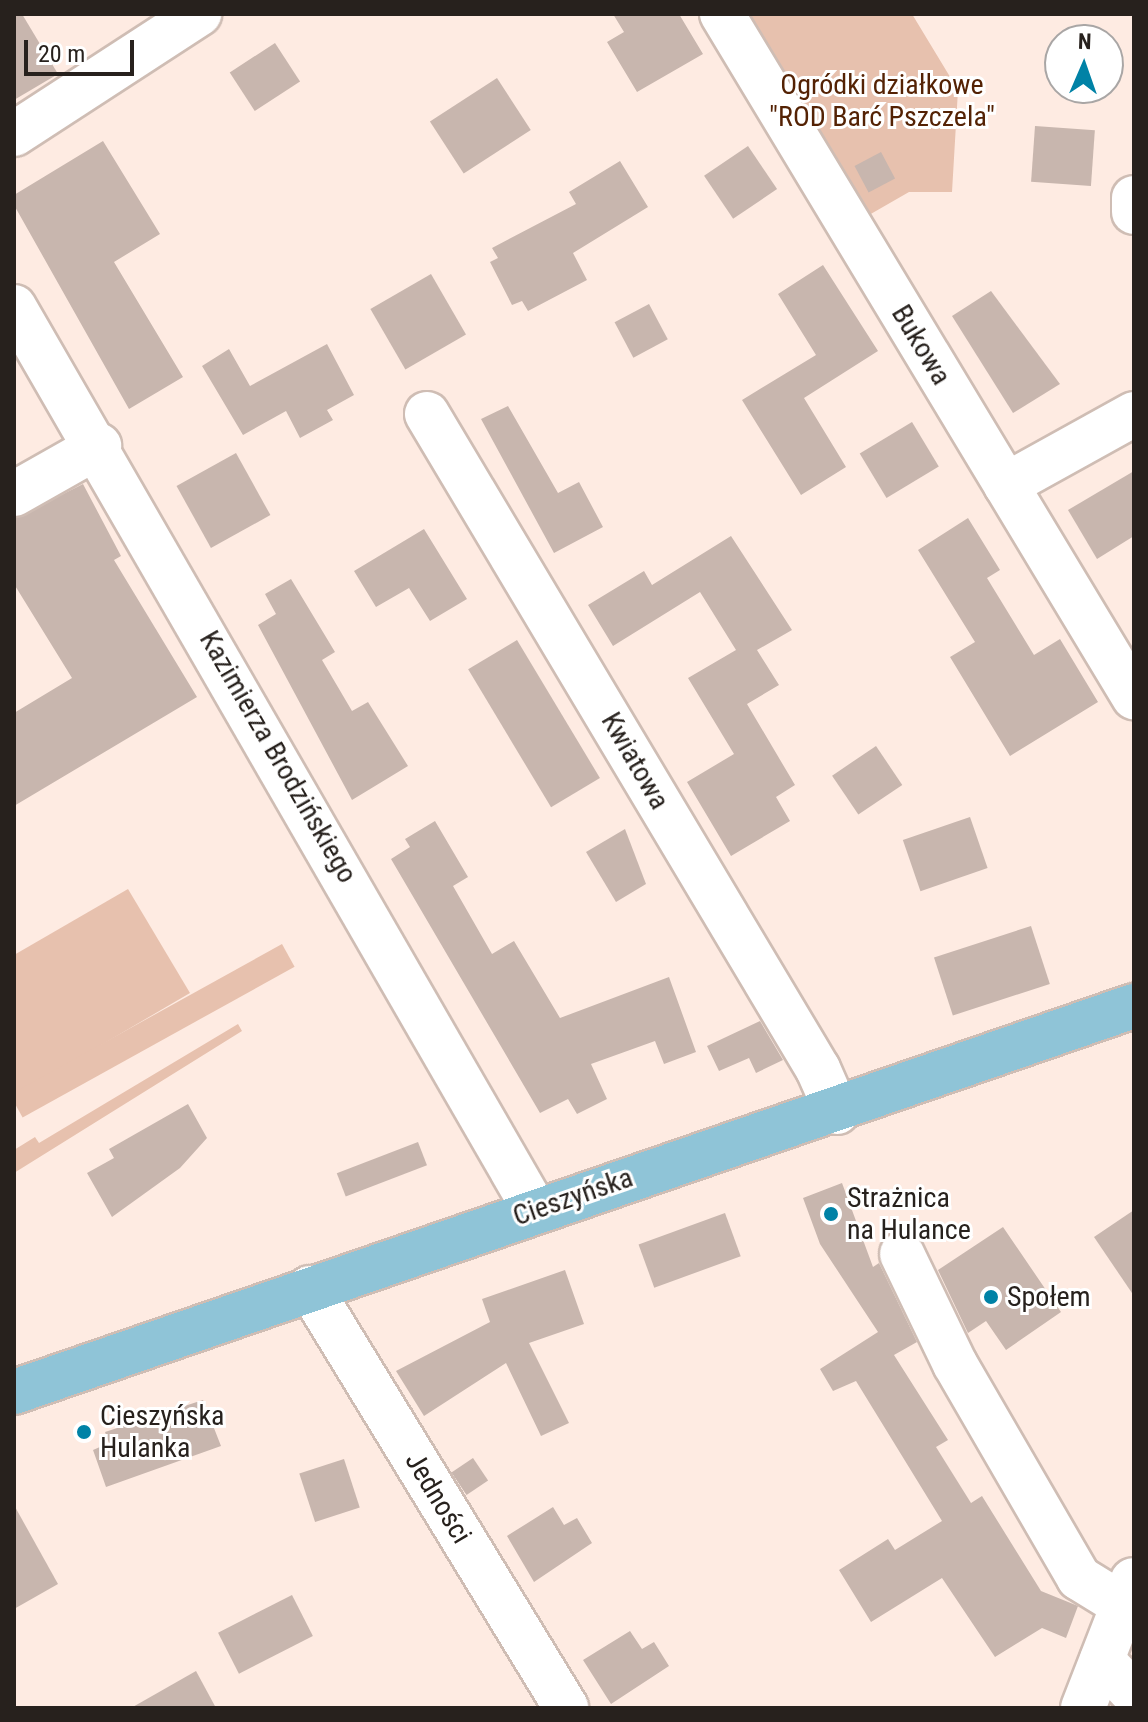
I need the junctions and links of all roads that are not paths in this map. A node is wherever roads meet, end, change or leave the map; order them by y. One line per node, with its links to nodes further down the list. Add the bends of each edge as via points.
1 (199, 14): 3 (street)
2 (722, 14): 10 (street, Bukowa)
3 (14, 134)
4 (1134, 198): 5 (street)
5 (1134, 212)
6 (14, 307): 9 (street, Kazimierza Brodzińskiego)
7 (427, 414): 14 (street, Kwiatowa, via 818,1069)
8 (1134, 414): 10 (street)
9 (99, 446): 11 (street); 15 (street, Kazimierza Brodzińskiego)
10 (1006, 485): 12 (street, Bukowa)
11 (14, 494)
12 (1128, 686)
13 (1134, 1006): 14 (main road, Cieszyńska)
14 (837, 1112): 15 (main road, Cieszyńska)
15 (535, 1210): 17 (main road, Cieszyńska)
16 (902, 1254): 19 (street, via 955,1364 1079,1578)
17 (310, 1288): 18 (main road, Cieszyńska); 22 (street, Jedności)
18 (14, 1392)
19 (1129, 1591): 20 (street)
20 (1102, 1660): 21 (street); 23 (street)
21 (1134, 1694)
22 (566, 1708)
23 (1083, 1708)

